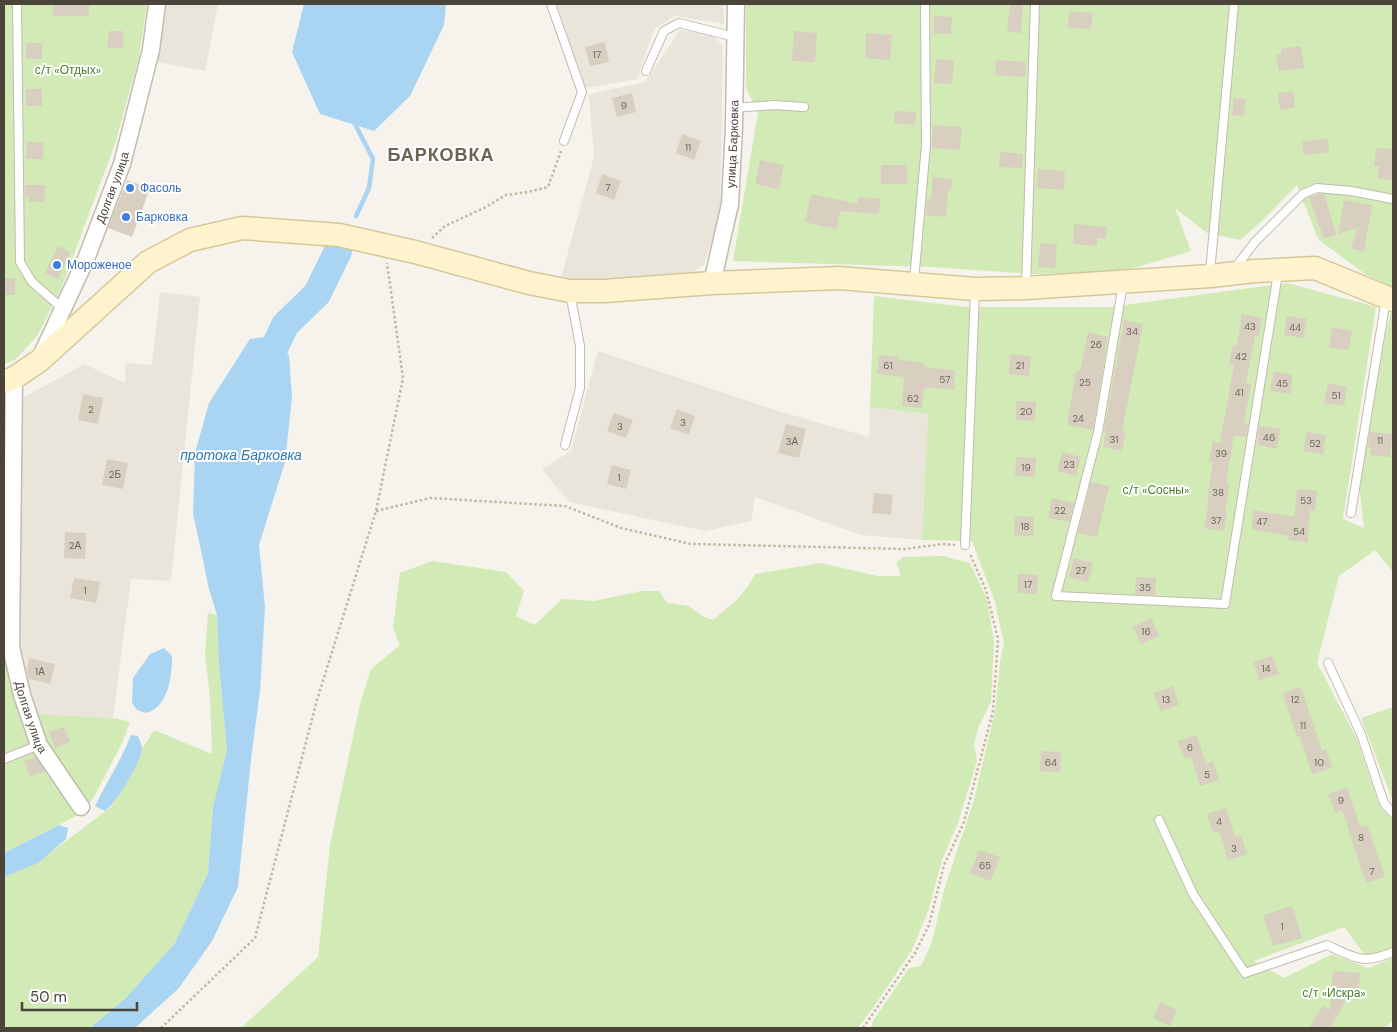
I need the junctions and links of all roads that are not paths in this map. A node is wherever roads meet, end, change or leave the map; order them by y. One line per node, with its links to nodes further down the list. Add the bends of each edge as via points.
1 (17, 4): 23 (lane, via 20,262 32,282)
2 (157, 4): 23 (street, Долгая улица, via 151,50 122,164)
3 (551, 4): 12 (lane, via 582,92)
4 (736, 4): 8 (street, улица Барковка)
5 (926, 4): 18 (lane, via 926,145)
6 (1035, 4): 19 (lane)
7 (1234, 4): 15 (lane)
8 (735, 37): 9 (lane, via 679,23 664,30); 11 (street, улица Барковка)
9 (646, 71)
10 (804, 107): 11 (lane)
11 (734, 108): 17 (street, улица Барковка, via 730,204)
12 (564, 141)
13 (1393, 200): 15 (lane, via 1351,190 1317,188 1303,194)
14 (1278, 270): 15 (main road); 16 (lane, via 1225,604 1056,596 1098,432); 22 (main road, via 1315,268)
15 (1221, 275): 16 (main road)
16 (1123, 282): 19 (main road)
17 (712, 283): 18 (main road, via 839,278); 21 (main road)
18 (914, 284): 20 (main road)
19 (1026, 288): 20 (main road)
20 (975, 289): 28 (lane)
21 (570, 291): 24 (main road, via 340,235 242,228 190,240 148,262); 26 (lane, via 580,346 580,388)
22 (1390, 298): 27 (lane)
23 (63, 309): 24 (street, Долгая улица)
24 (40, 360): 25 (main road)
25 (9, 380): 29 (street, Долгая улица)
26 (565, 445)
27 (1351, 513)
28 (965, 545)
29 (7, 626): 31 (street, Долгая улица, via 22,695)
30 (1328, 663): 34 (lane, via 1361,734 1384,803)
31 (39, 745): 32 (lane); 33 (street, Долгая улица)
32 (4, 758)
33 (81, 807)
34 (1393, 813)
35 (1159, 820): 36 (lane, via 1193,894 1245,973 1327,945 1357,958 1375,959)
36 (1393, 952)

